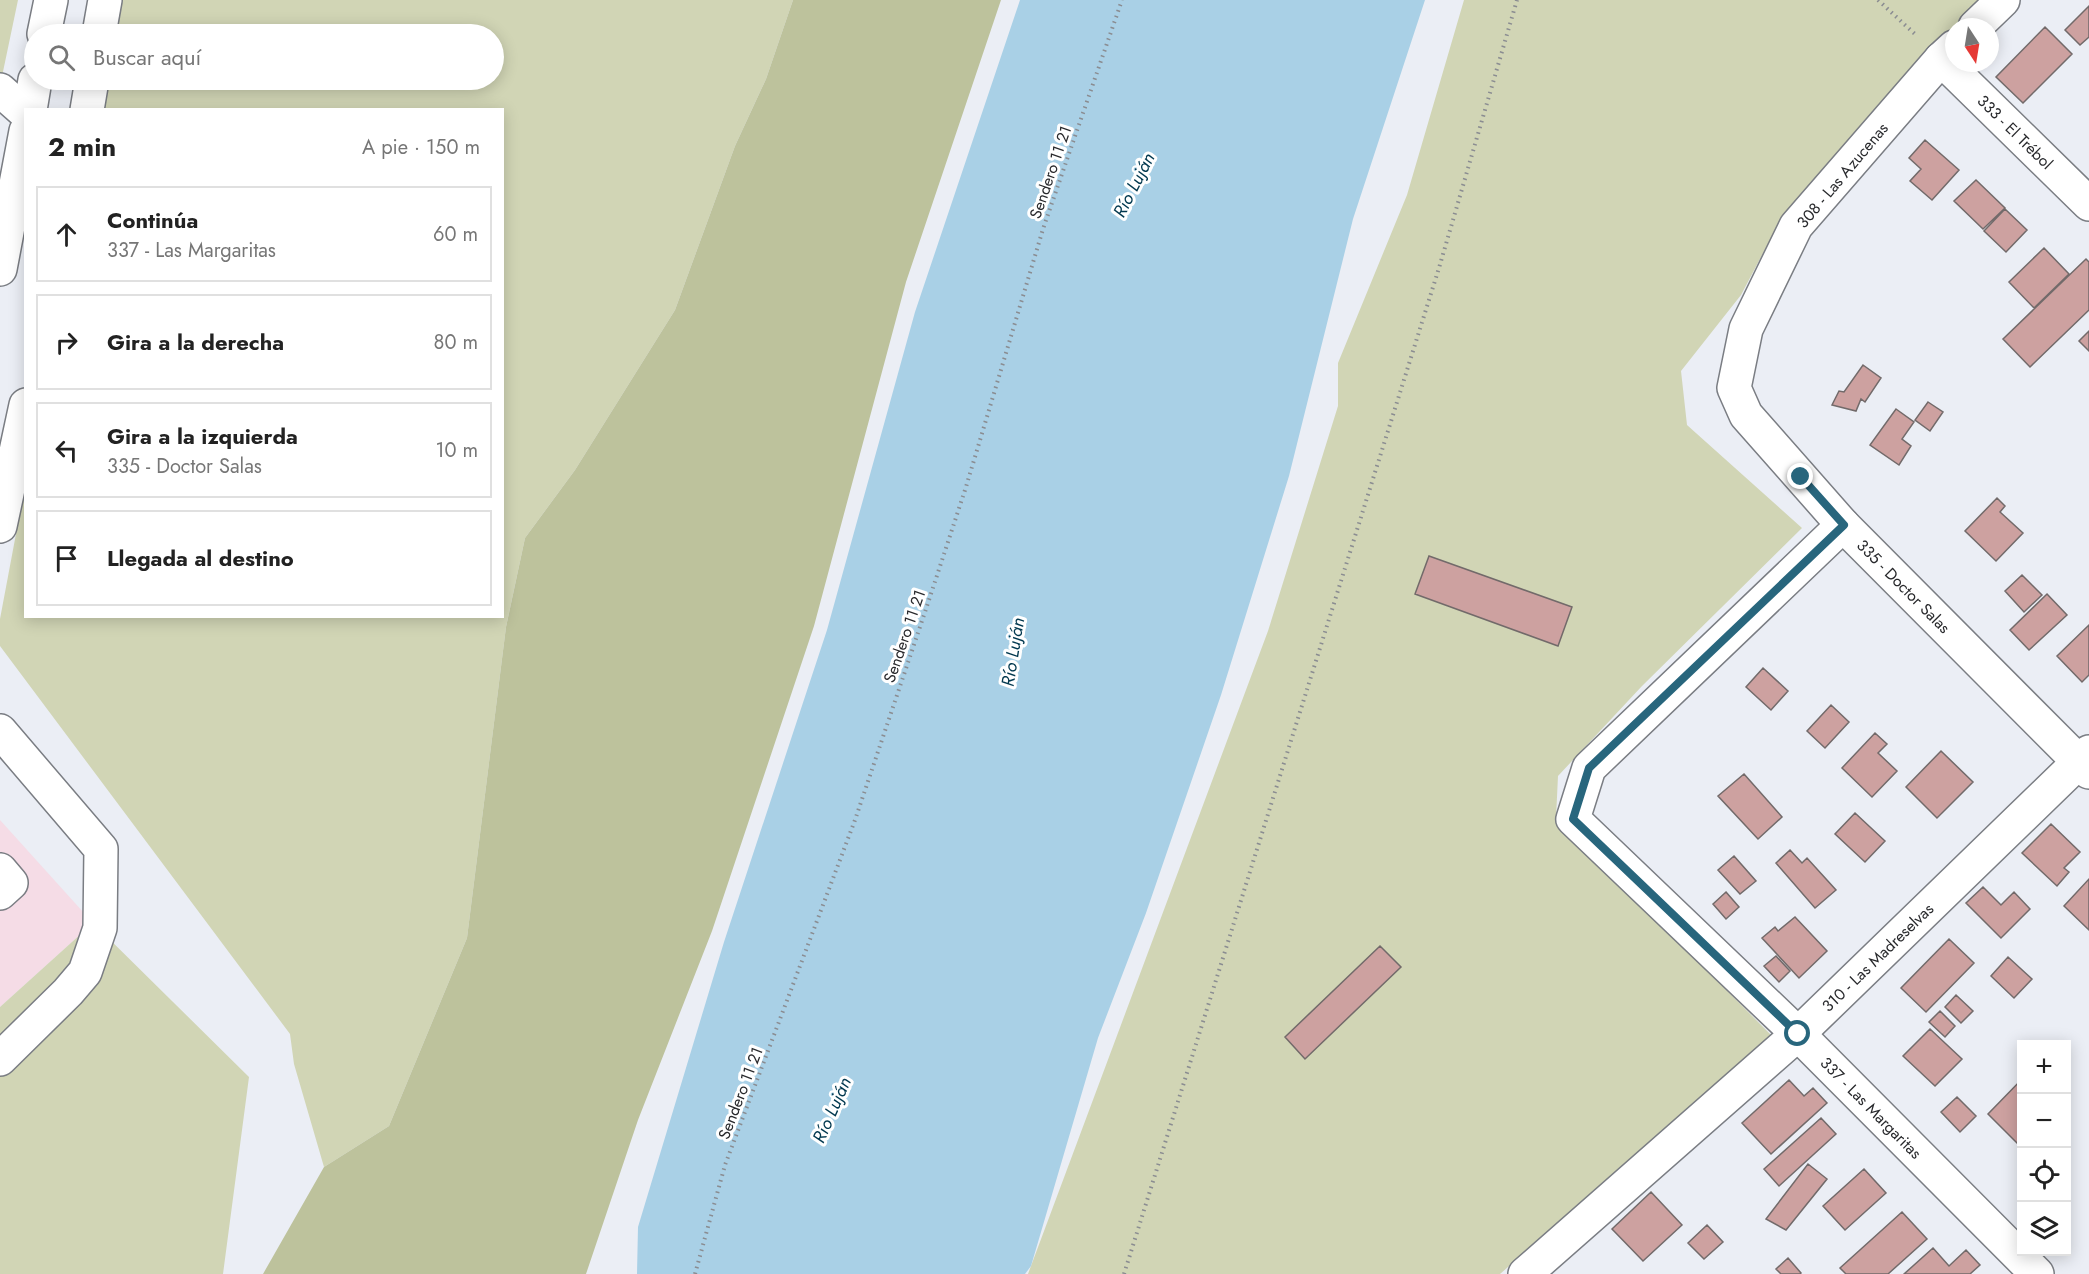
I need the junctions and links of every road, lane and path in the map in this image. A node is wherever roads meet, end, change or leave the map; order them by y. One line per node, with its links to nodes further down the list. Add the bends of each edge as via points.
1 (51, 0): 8 (street)
2 (105, 0): 9 (street)
3 (1122, 0): 32 (path, Sendero 11 21, via 1043,229 925,612 855,820 726,1165)
4 (1517, 0): 33 (path, via 1439,268)
5 (1878, 0): 10 (path)
6 (2003, 0): 7 (street)
7 (1984, 18)
8 (46, 24)
9 (101, 24)
10 (1945, 51)
11 (1945, 56): 22 (street, 308 - Las Azucenas, via 1796,226 1746,329)
12 (1966, 72): 20 (street, 333 - El Trébol)
13 (0, 90): 18 (street)
14 (33, 90): 16 (street)
15 (90, 90): 17 (street)
16 (30, 108)
17 (87, 108)
18 (24, 111)
19 (24, 142): 21 (street)
20 (2089, 204)
21 (0, 269)
22 (1734, 388): 24 (street, 335 - Doctor Salas, via 1746,415)
23 (24, 414): 25 (street)
24 (1844, 525): 27 (street, 335 - Doctor Salas); 30 (street, 337 - Las Margaritas, via 1589,768 1573,819)
25 (0, 526)
26 (0, 731): 31 (street, via 101,849 100,928 85,972)
27 (2086, 762): 30 (street, 310 - Las Madreselvas)
28 (0, 870): 29 (street, via 11,883)
29 (0, 893)
30 (1798, 1034): 34 (street, 310 - Las Madreselvas); 35 (street, 337 - Las Margaritas)
31 (0, 1059)
32 (695, 1274)
33 (1124, 1274)
34 (1526, 1274)
35 (2037, 1274)

